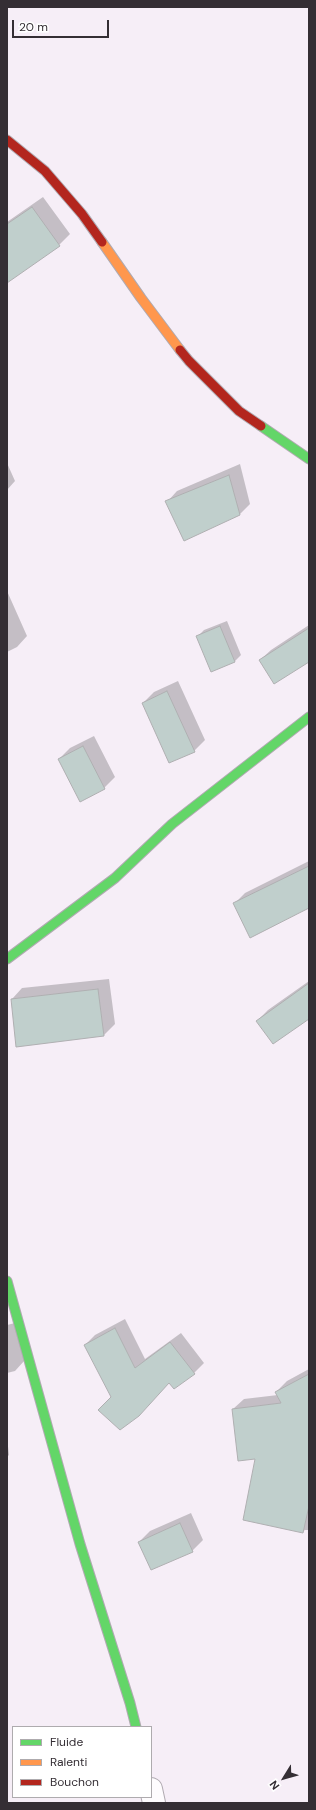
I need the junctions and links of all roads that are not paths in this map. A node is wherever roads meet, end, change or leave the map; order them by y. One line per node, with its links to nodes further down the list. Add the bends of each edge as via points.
1 (7, 140): 2 (street, via 45,171 82,214 188,361 238,411)
2 (309, 459)
3 (309, 717): 4 (street, via 172,824 115,878)
4 (7, 959)
5 (7, 1281): 6 (street, via 80,1544)
6 (136, 1726)

